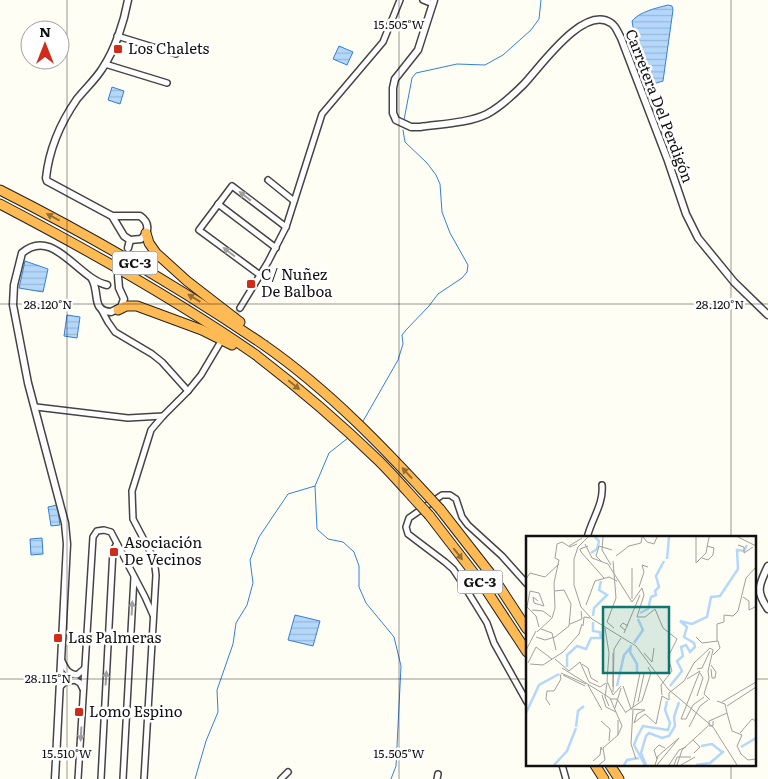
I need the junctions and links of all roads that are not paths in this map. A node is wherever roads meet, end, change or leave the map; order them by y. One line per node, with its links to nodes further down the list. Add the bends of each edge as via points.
1 (128, 0): 5 (street)
2 (400, 0): 11 (street, via 383,42 322,114)
3 (423, 0): 4 (street)
4 (433, 2): 30 (street, Carretera Del Perdigón, via 418,50 395,80 393,113 396,120 411,127 420,127 477,118 488,113 523,85 579,26 596,21 610,22 621,38 686,214 698,238 734,282)
5 (117, 36): 6 (street); 7 (street)
6 (176, 54)
7 (105, 64): 8 (street); 14 (street, via 77,100 60,129 51,151 46,178)
8 (167, 84)
9 (268, 180): 11 (street)
10 (0, 190): 33 (highway, GC-3, one-way to 10, via 132,261)
11 (294, 201): 16 (street)
12 (0, 204): 34 (highway, GC-3, via 207,321)
13 (218, 204): 16 (street, one-way to 13, via 232,186); 21 (street); 22 (street, one-way to 13, via 199,230)
14 (112, 216): 15 (street); 17 (street)
15 (128, 217): 17 (street); 18 (street, via 144,218 148,225)
16 (286, 227): 21 (street)
17 (122, 229): 19 (street)
18 (146, 234): 19 (street, via 138,240); 33 (highway, via 156,252 174,270)
19 (130, 240): 20 (street)
20 (128, 248)
21 (276, 248): 22 (street)
22 (260, 275): 27 (street)
23 (91, 278): 24 (street); 26 (street); 39 (street, via 48,246 36,244 22,253 14,285 13,306)
24 (108, 285): 25 (street); 25 (street, via 118,276); 26 (street)
25 (119, 288): 29 (street, via 124,299)
26 (98, 293): 28 (street, via 97,302)
27 (240, 308)
28 (101, 309): 29 (street); 31 (street)
29 (117, 311): 31 (street, via 110,320); 34 (highway, via 126,306 150,310 220,338)
30 (768, 315)
31 (111, 327): 35 (street, via 162,362)
32 (220, 343): 36 (street)
33 (265, 344): 49 (highway, GC-3, one-way to 33, bridge, via 440,509 389,453)
34 (256, 358): 50 (highway, GC-3, one-way to 50, bridge, via 335,420 429,515 483,586)
35 (182, 384): 36 (street); 37 (street); 38 (street)
36 (194, 384): 37 (street)
37 (188, 392): 38 (street)
38 (181, 398): 40 (street)
39 (36, 407): 40 (street, via 128,418); 51 (street, via 65,523 67,544)
40 (163, 416): 48 (street, via 151,430 132,491 133,519 154,559)
41 (602, 485): 42 (street, via 601,502)
42 (587, 536)
43 (117, 544): 45 (street); 52 (street, via 111,532 104,530 97,531 92,537); 62 (street, one-way to 43, via 114,550)
44 (768, 566): 47 (street, via 759,584 759,593)
45 (134, 576): 48 (street); 63 (street, one-way to 45)
46 (526, 583): 55 (street, via 462,517 456,498 442,496 409,518 408,534 453,569 463,584)
47 (768, 610)
48 (154, 617): 64 (street)
49 (526, 628)
50 (526, 650)
51 (61, 660): 52 (street, via 71,674 77,675); 53 (street)
52 (84, 669): 54 (street)
53 (60, 687): 54 (street, via 75,680); 60 (street)
54 (83, 689): 61 (street, one-way to 61)
55 (526, 700)
56 (562, 766): 66 (street)
57 (596, 766): 67 (highway)
58 (611, 766): 68 (highway)
59 (288, 772): 65 (street)
60 (55, 779)
61 (78, 779)
62 (101, 779)
63 (123, 779)
64 (144, 779)
65 (282, 779)
66 (566, 779)
67 (604, 779)
68 (619, 779)

